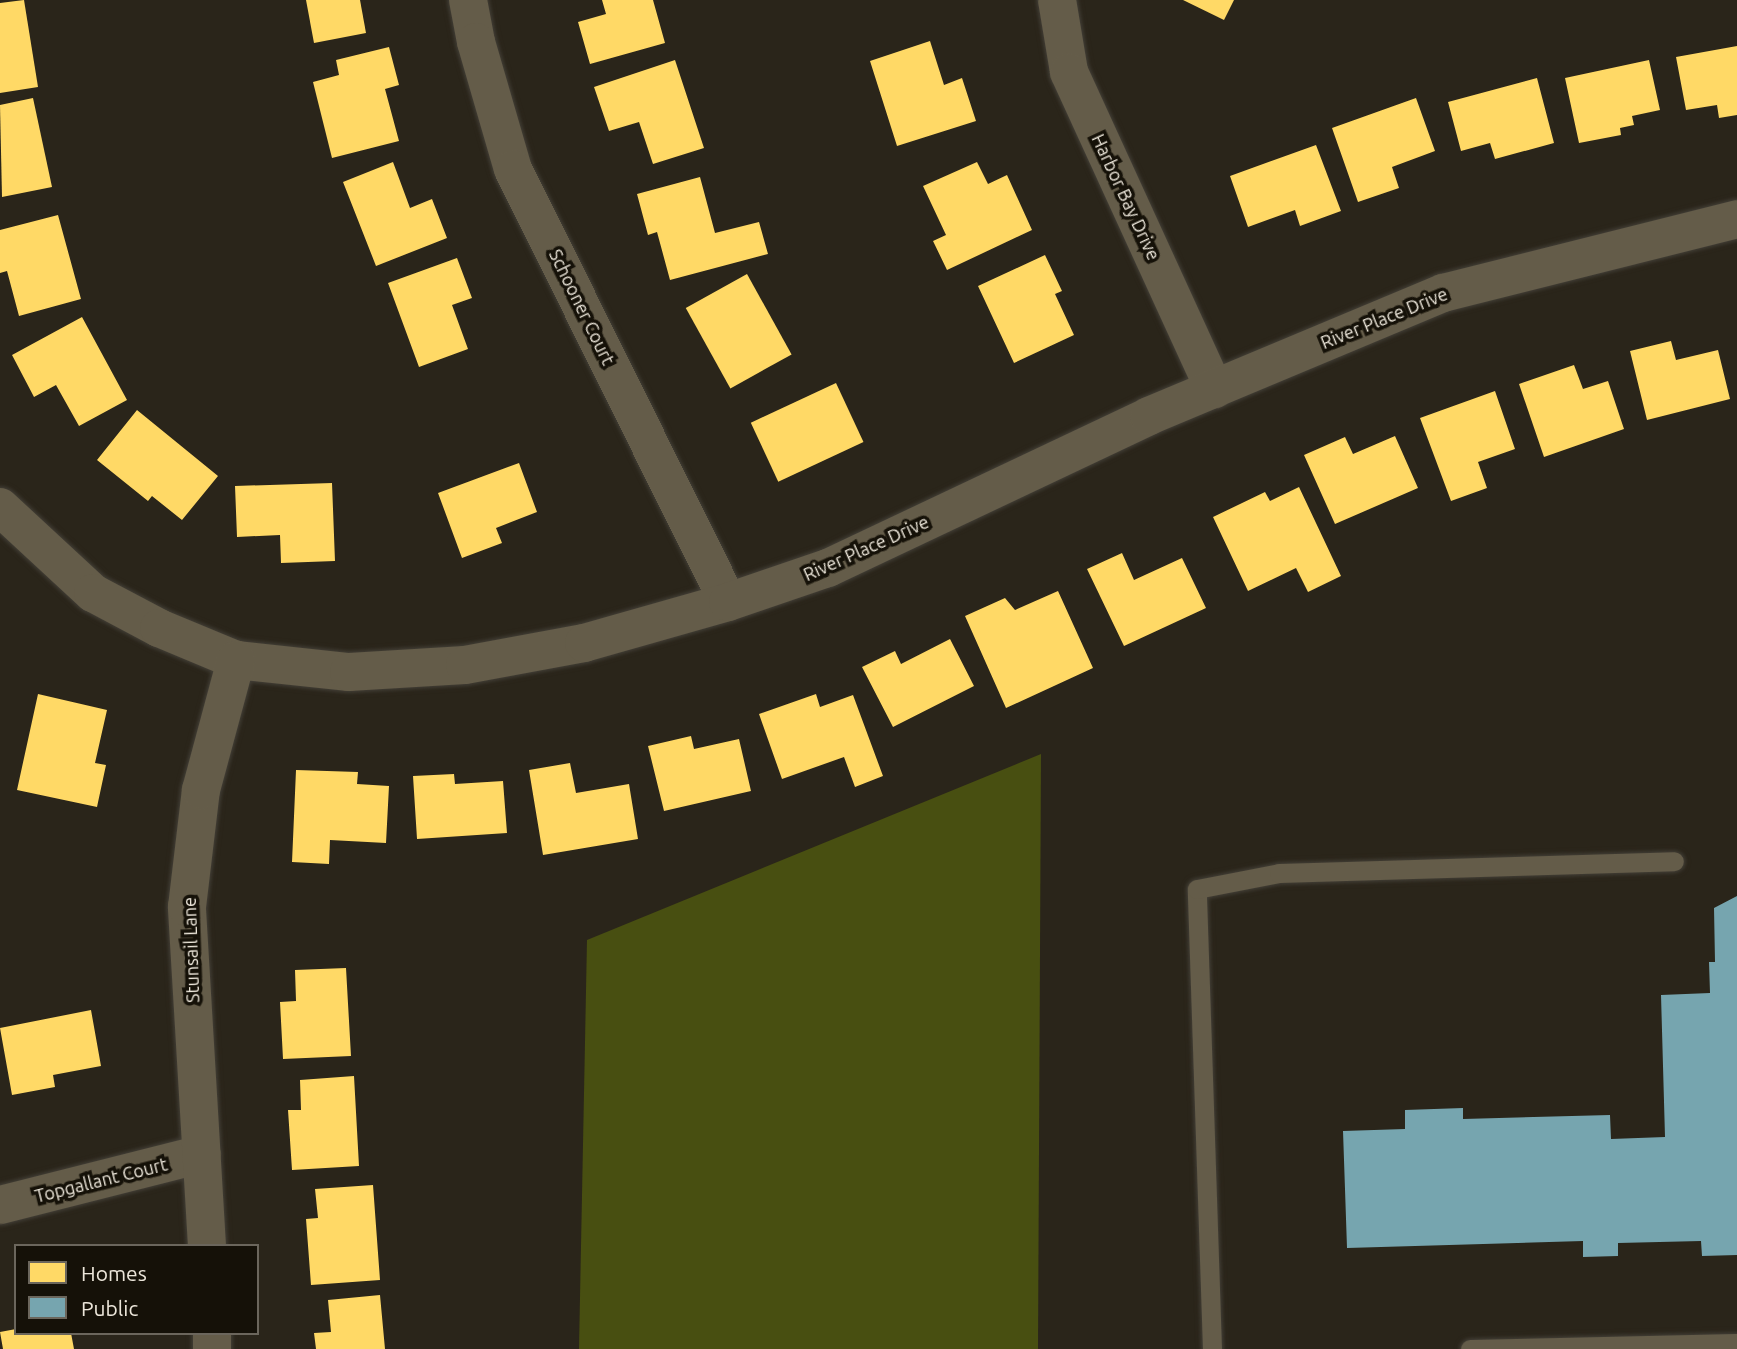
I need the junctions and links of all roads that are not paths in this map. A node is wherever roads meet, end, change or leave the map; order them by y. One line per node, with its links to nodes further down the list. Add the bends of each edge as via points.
1 (468, 0): 6 (street, Schooner Court, via 513,169)
2 (1057, 0): 4 (street, Harbor Bay Drive, via 1069,72)
3 (1737, 219): 4 (street, River Place Drive, via 1443,293)
4 (1214, 389): 6 (street, River Place Drive, via 828,568)
5 (0, 508): 7 (street, River Place Drive, via 93,593 159,628)
6 (728, 602): 7 (street, River Place Drive, via 584,643 465,665 349,672)
7 (236, 660): 9 (street, Stunsail Lane, via 201,790 187,907)
8 (1674, 861): 13 (lane, via 1279,873 1197,889)
9 (202, 1154): 10 (street, Topgallant Court); 11 (street, Stunsail Lane)
10 (0, 1205)
11 (207, 1244)
12 (1737, 1343): 14 (lane)
13 (1212, 1349)
14 (1469, 1349)

